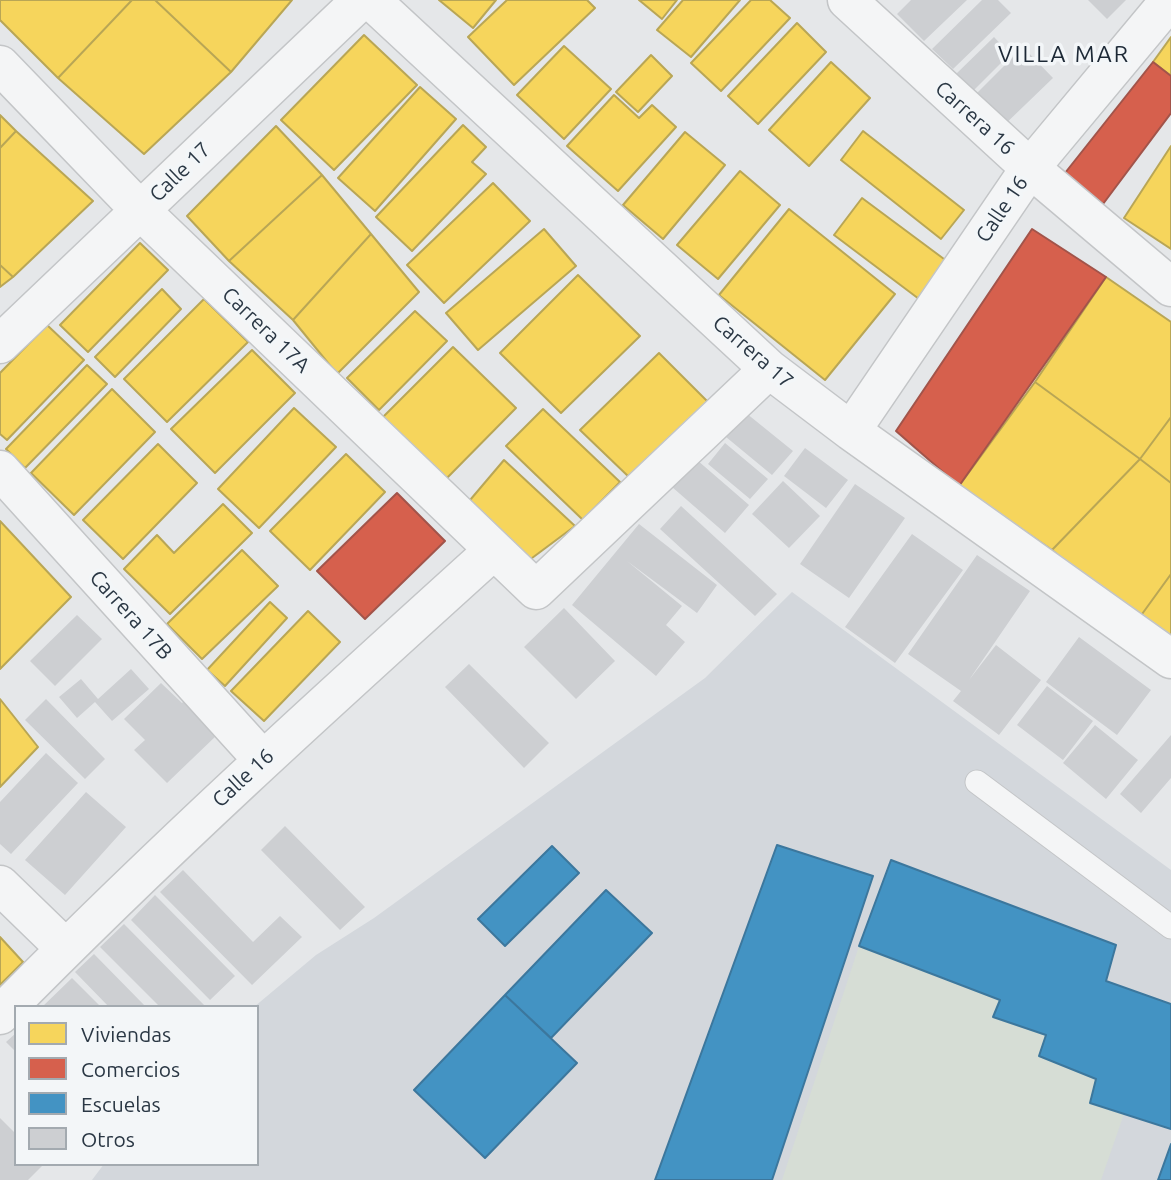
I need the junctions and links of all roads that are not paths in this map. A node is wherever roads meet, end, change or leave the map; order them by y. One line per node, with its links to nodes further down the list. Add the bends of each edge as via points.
1 (361, 0): 7 (street, Calle 17)
2 (371, 0): 10 (street, Carrera 17)
3 (846, 0): 6 (street, Carrera 16)
4 (1170, 0): 6 (street, Calle 16)
5 (0, 65): 7 (street, Carrera 17A)
6 (1030, 168): 8 (street, Carrera 16); 11 (street, Calle 16)
7 (140, 210): 9 (street, Calle 17); 13 (street, Carrera 17A)
8 (1171, 287)
9 (0, 344)
10 (769, 369): 11 (street, Carrera 17); 13 (street, Carrera 17A, via 536,590)
11 (851, 431): 14 (street, Carrera 17)
12 (0, 470): 15 (street, Carrera 17B)
13 (494, 550): 15 (street, Calle 16)
14 (1171, 659)
15 (262, 759): 19 (street, Calle 16)
16 (978, 782): 18 (lane)
17 (0, 885): 19 (street)
18 (1171, 927)
19 (65, 948): 20 (street, Calle 16)
20 (0, 1015)

